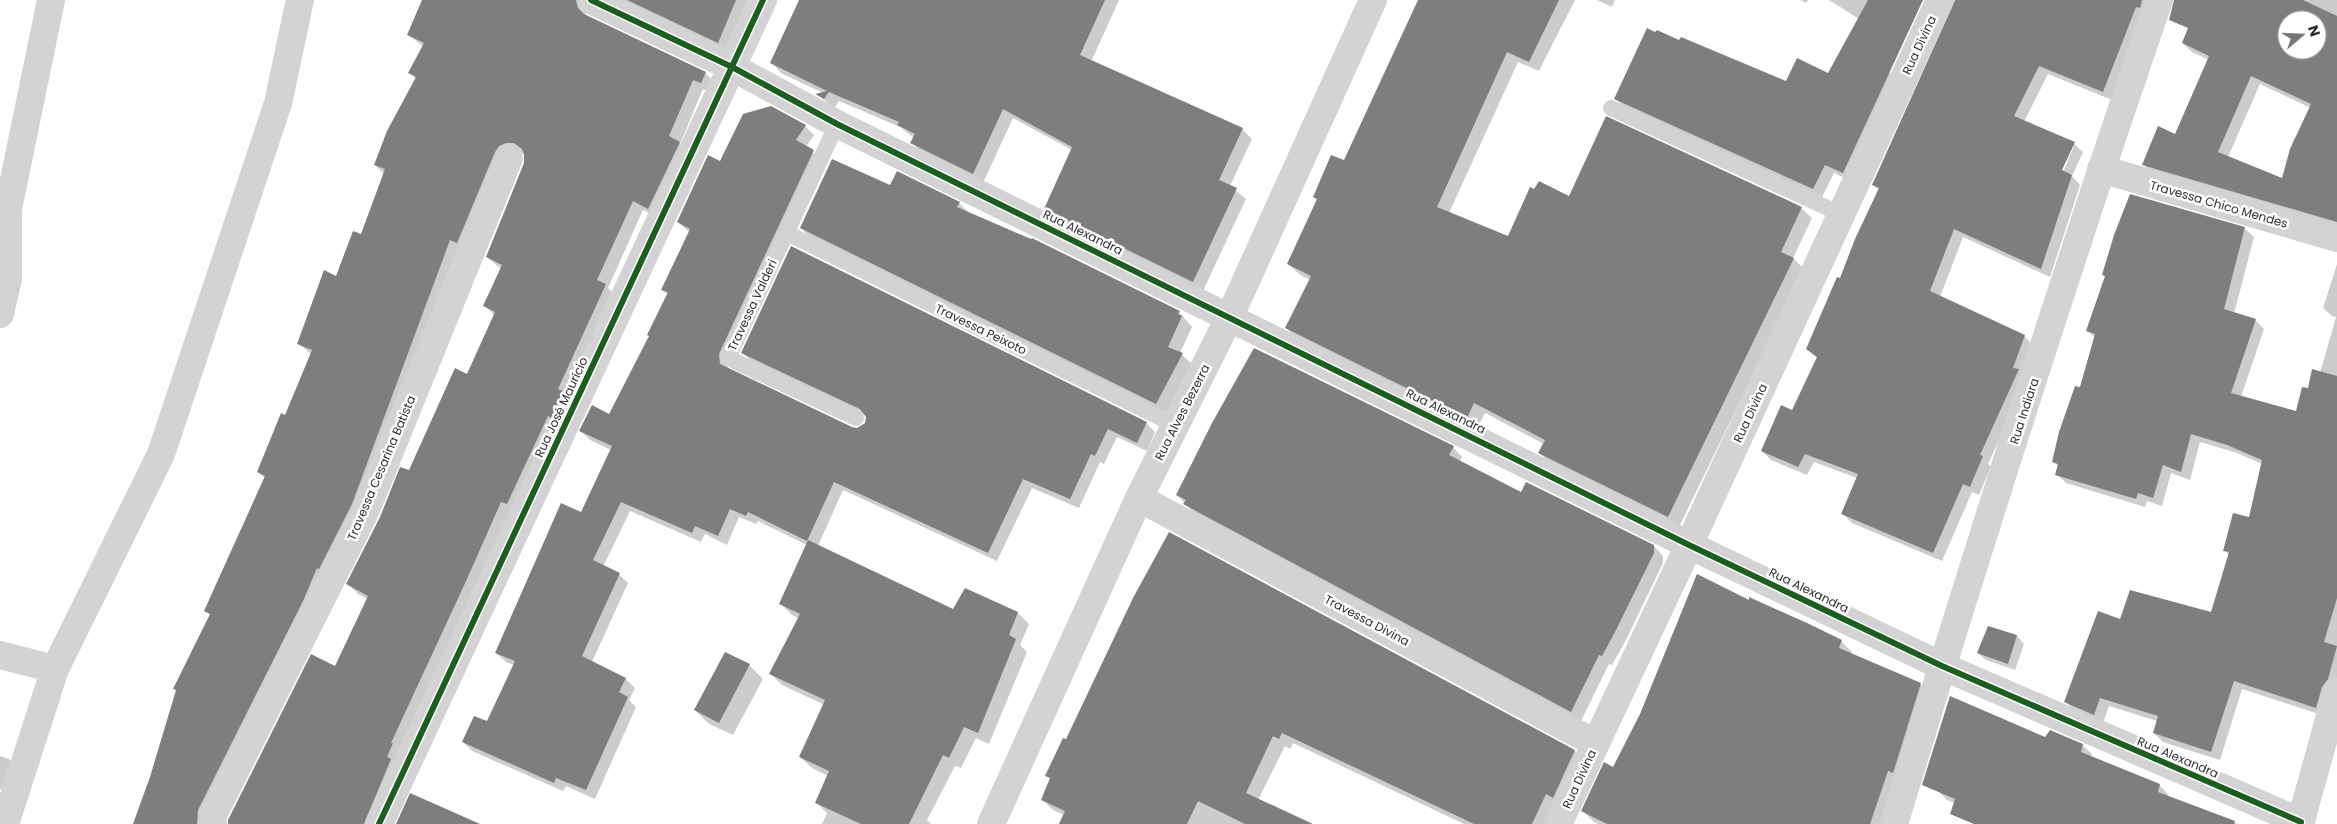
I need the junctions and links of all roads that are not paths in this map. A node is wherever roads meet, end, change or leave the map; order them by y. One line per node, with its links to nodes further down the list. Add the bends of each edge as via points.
1 (51, 0): 16 (street, via 8,209 8,279)
2 (300, 0): 24 (street, via 278,104 161,454)
3 (591, 0): 8 (street, Rua Alexandra)
4 (763, 0): 8 (street, Rua José Maurício)
5 (1373, 0): 17 (street, Rua Alves Bezerra)
6 (1940, 0): 13 (street, Rua Divina)
7 (2159, 0): 12 (street, Rua Indiara)
8 (732, 67): 10 (street, Rua Alexandra); 30 (street, Rua José Maurício)
9 (1611, 108): 13 (lane)
10 (837, 124): 14 (lane, Travessa Valderi); 17 (street, Rua Alexandra)
11 (509, 158): 29 (street, Travessa Cesarina Batista, via 366,510 212,817)
12 (2101, 169): 15 (street, Travessa Chico Mendes); 23 (street, Rua Indiara)
13 (1841, 214): 21 (street, Rua Divina)
14 (787, 233): 18 (lane, Travessa Valderi, via 728,358); 19 (lane, Travessa Peixoto)
15 (2337, 238)
16 (0, 314)
17 (1230, 316): 19 (street, Rua Alves Bezerra); 21 (street, Rua Alexandra)
18 (856, 418)
19 (1175, 425): 20 (street, Rua Alves Bezerra)
20 (1139, 498): 26 (street, Travessa Divina); 31 (street, Rua Alves Bezerra)
21 (1690, 545): 23 (street, Rua Alexandra); 26 (street, Rua Divina)
22 (0, 655): 24 (street)
23 (1942, 666): 27 (street, Rua Alexandra); 33 (street, Rua Indiara)
24 (55, 669): 28 (street)
25 (2337, 691): 27 (street)
26 (1595, 743): 32 (street, Rua Divina)
27 (2301, 823)
28 (5, 824)
29 (213, 824)
30 (378, 824)
31 (991, 824)
32 (1558, 824)
33 (1894, 824)

